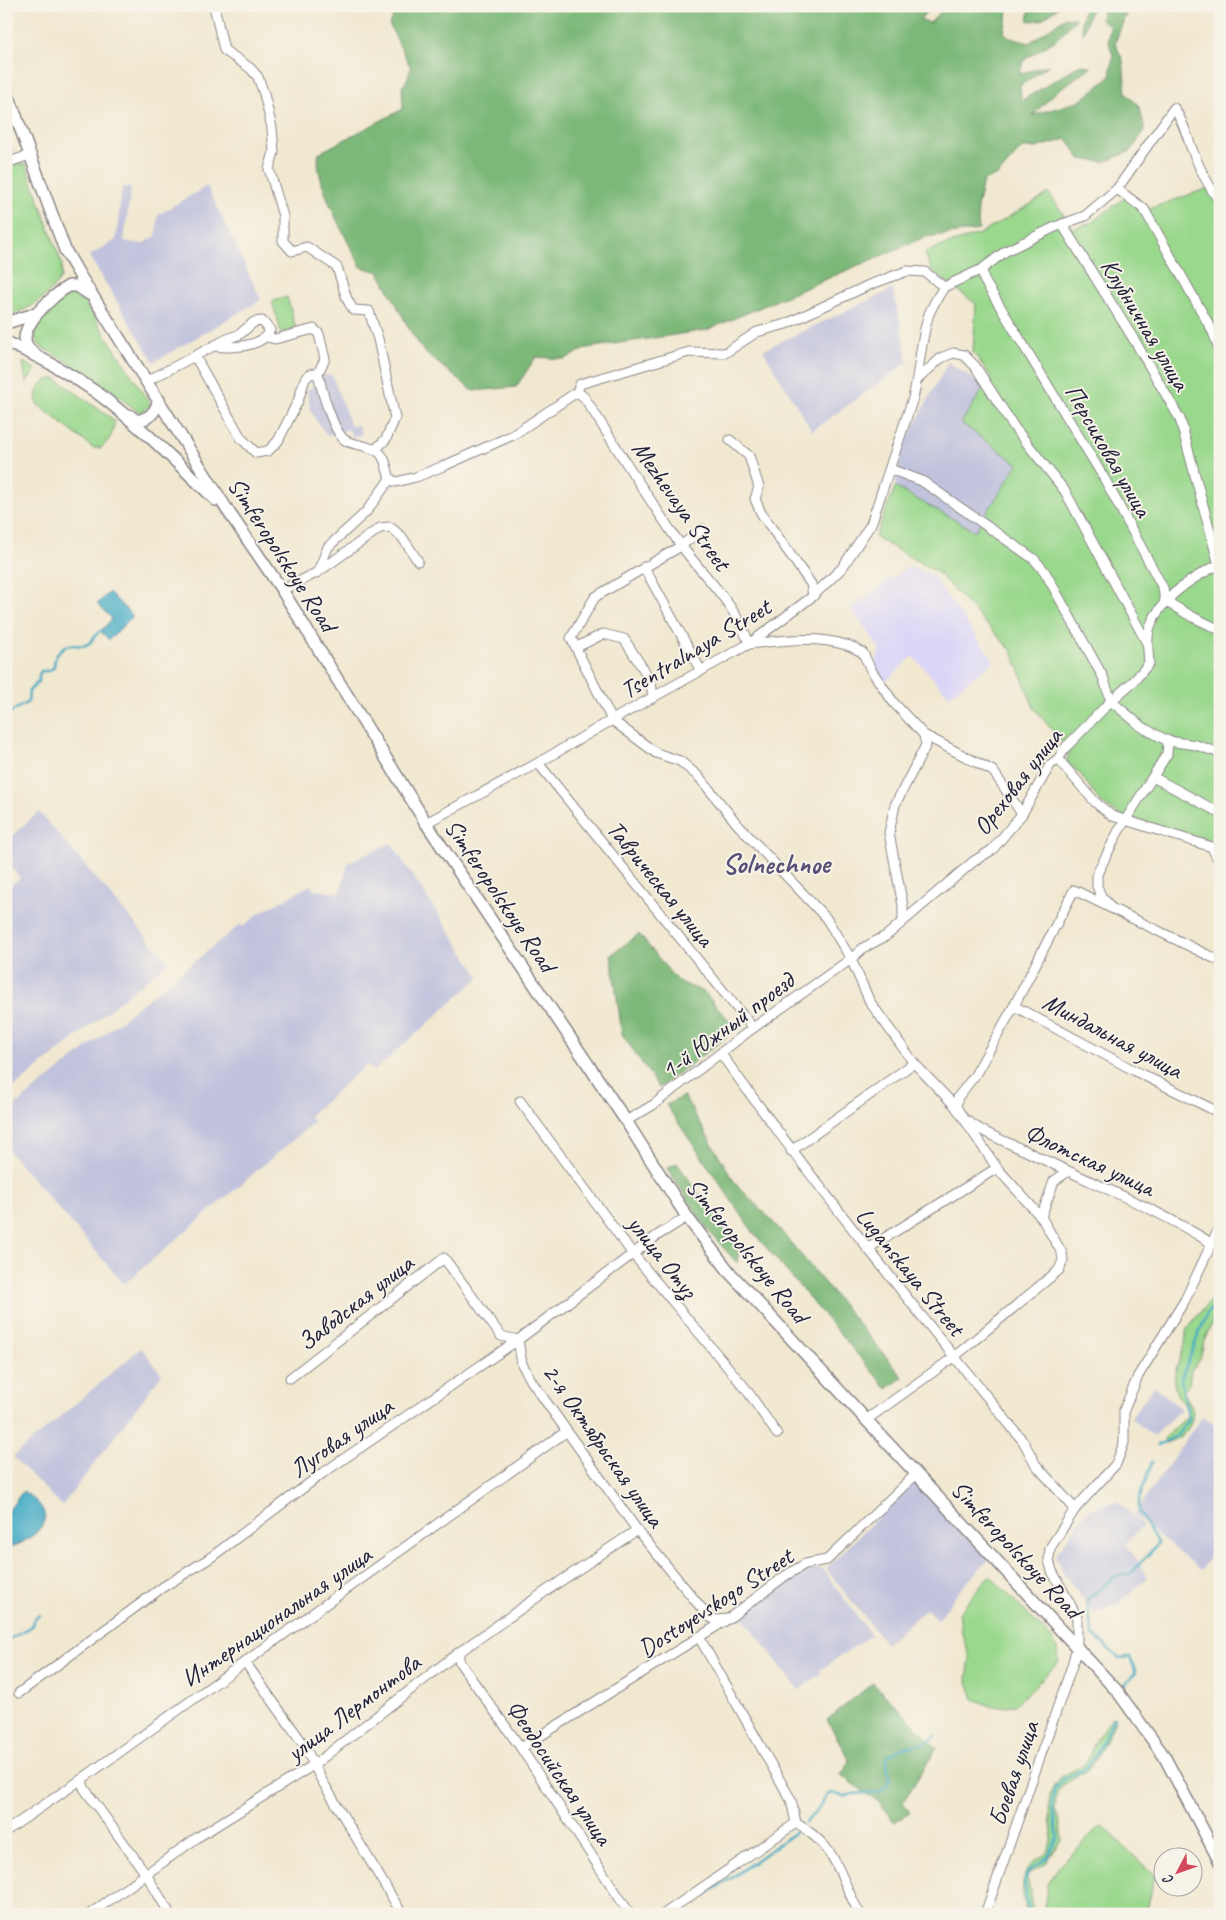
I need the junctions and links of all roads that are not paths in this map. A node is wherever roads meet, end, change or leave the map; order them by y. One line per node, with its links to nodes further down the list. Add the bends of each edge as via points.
1 (214, 6): 28 (street, via 224,50 250,68 258,77 264,94 274,152 269,169 283,216 283,242 292,251 308,247 337,267 353,310 369,311 394,418 386,439)
2 (6, 88): 3 (main road, Simferopolskoye Road)
3 (30, 155): 4 (street); 8 (main road, Simferopolskoye Road)
4 (6, 163)
5 (1117, 189): 6 (street, via 1174,108); 7 (street, via 1085,216); 18 (street, via 1144,209 1213,332)
6 (1220, 202)
7 (1062, 224): 9 (street, via 1006,251); 35 (street, Клубничная улица, via 1180,419)
8 (65, 250): 11 (main road, via 70,267); 12 (main road, Simferopolskoye Road)
9 (982, 269): 10 (street); 40 (street, Персиковая улица, via 984,280 1128,521 1163,588)
10 (944, 286): 22 (street, Tsentralnaya Street, via 930,312 923,336); 24 (street, via 925,272 907,271 786,324 757,332 725,353 689,352 664,358 580,384)
11 (64, 289): 12 (main road, via 77,286); 13 (main road)
12 (97, 303): 23 (main road, Simferopolskoye Road)
13 (35, 314): 14 (main road); 20 (main road, via 26,332 26,341 30,351)
14 (6, 323)
15 (267, 336): 17 (street, via 253,344); 17 (street, via 270,330 266,324 254,322 240,334); 21 (street, via 275,339 314,329 319,334 325,359)
16 (8, 342): 20 (main road)
17 (213, 346): 19 (street)
18 (1220, 352)
19 (191, 358): 21 (street, via 196,358 241,438 256,453 268,451 278,441 305,379); 23 (street)
20 (56, 368): 26 (main road, via 96,392)
21 (318, 373): 28 (street, via 322,395 340,435 346,441)
22 (918, 379): 29 (street, Tsentralnaya Street); 43 (street, via 942,358 953,353 964,356 975,366 1014,427 1065,491)
23 (147, 381): 25 (main road, Simferopolskoye Road)
24 (578, 392): 30 (street, via 513,435 416,477 396,482); 33 (street, Mezhevaya Street)
25 (159, 400): 26 (main road, via 152,415 145,419 137,420); 31 (main road, Simferopolskoye Road)
26 (123, 414): 31 (main road)
27 (730, 440): 39 (street, via 749,456 759,487 755,499 761,513 811,584)
28 (376, 449): 30 (street, via 382,454)
29 (890, 469): 39 (street, Tsentralnaya Street, via 871,524 842,568); 47 (street, via 922,481 1034,559 1104,677)
30 (390, 479): 37 (street, via 366,512 328,547)
31 (228, 511): 38 (main road, Simferopolskoye Road)
32 (702, 529): 33 (street)
33 (681, 546): 36 (street); 42 (street, Mezhevaya Street, via 714,584 744,629)
34 (418, 561): 37 (street, via 402,537 390,527 380,528)
35 (1219, 564): 40 (street, Ореховая улица)
36 (644, 567): 44 (street, via 595,597 572,638); 45 (street)
37 (318, 572): 38 (street)
38 (282, 590): 58 (main road, Simferopolskoye Road)
39 (813, 596): 42 (street, Tsentralnaya Street)
40 (1165, 601): 41 (street); 43 (street, Ореховая улица, via 1150,625)
41 (1220, 630)
42 (749, 644): 45 (street, Tsentralnaya Street); 49 (street, via 786,640 846,644 863,653 870,670 894,703)
43 (1148, 645): 47 (street, Ореховая улица, via 1149,663)
44 (577, 647): 46 (street, via 603,634 624,639 651,681); 48 (street)
45 (701, 671): 46 (street, Tsentralnaya Street)
46 (653, 698): 48 (street, Tsentralnaya Street)
47 (1111, 701): 50 (street, via 1142,727); 52 (street, Ореховая улица)
48 (612, 720): 53 (street, Tsentralnaya Street); 63 (street, via 656,753 680,761 699,777 738,825 826,918)
49 (924, 735): 56 (street, via 993,771); 62 (street, via 926,745 895,805 889,833)
50 (1168, 740): 51 (street); 54 (street, via 1167,754)
51 (1220, 753)
52 (1058, 759): 56 (street, Ореховая улица, via 1050,764); 57 (street, via 1095,802 1112,816)
53 (538, 763): 58 (street, Tsentralnaya Street); 66 (street, Таврическая улица)
54 (1153, 777): 55 (street); 57 (street)
55 (1220, 813)
56 (1022, 814): 62 (street, Ореховая улица, via 992,850)
57 (1125, 820): 59 (street); 61 (street, via 1097,874 1097,886)
58 (426, 823): 72 (main road, Simferopolskoye Road)
59 (1216, 848): 60 (street)
60 (1220, 864)
61 (1110, 907): 64 (street); 65 (street, via 1074,890)
62 (903, 920): 63 (street, Ореховая улица, via 886,936 863,948)
63 (851, 959): 66 (street, 1-й Южный проезд); 68 (street, via 870,1002)
64 (1220, 960)
65 (1014, 1006): 70 (street, via 975,1075 958,1096); 71 (street, Миндальная улица)
66 (753, 1028): 67 (street, 1-й Южный проезд)
67 (721, 1054): 72 (street, 1-й Южный проезд); 73 (street, Luganskaya Street)
68 (914, 1063): 70 (street); 73 (street)
69 (520, 1102): 81 (street, улица Отуз)
70 (956, 1107): 74 (street); 75 (street, Флотская улица, via 970,1124)
71 (1220, 1113)
72 (626, 1121): 76 (main road, Simferopolskoye Road)
73 (791, 1151): 80 (street, Luganskaya Street)
74 (997, 1168): 77 (street); 80 (street)
75 (1067, 1172): 77 (street, via 1054,1181); 79 (street, Флотская улица, via 1146,1207)
76 (688, 1217): 81 (street, Луговая улица); 85 (main road, Simferopolskoye Road, via 732,1274)
77 (1041, 1217): 83 (street, via 1062,1253 1063,1260 1058,1270)
78 (1220, 1226): 79 (street, Боевая улица)
79 (1211, 1243): 89 (street, Боевая улица, via 1185,1300 1138,1376 1124,1410 1124,1443 1116,1464)
80 (867, 1249): 83 (street, Luganskaya Street)
81 (633, 1254): 82 (street, Луговая улица); 87 (street, улица Отуз, via 746,1389)
82 (518, 1340): 84 (street, Заводская улица, via 501,1336 444,1258); 86 (street, 2-я Октябрьская улица, via 522,1364); 96 (street, Луговая улица, via 322,1474)
83 (954, 1357): 85 (street); 89 (street, Luganskaya Street, via 1023,1441 1036,1465)
84 (290, 1378)
85 (866, 1420): 88 (main road, Simferopolskoye Road)
86 (567, 1431): 90 (street, 2-я Октябрьская улица); 95 (street, Интернациональная улица)
87 (778, 1434)
88 (916, 1474): 91 (street, Dostoyevskogo Street, via 827,1560 804,1564); 93 (main road, Simferopolskoye Road)
89 (1075, 1509): 93 (street, Боевая улица, via 1050,1548 1048,1560 1077,1617)
90 (637, 1530): 91 (street, 2-я Октябрьская улица, via 708,1616 716,1620); 94 (street, улица Лермонтова)
91 (728, 1619): 92 (street, Dostoyevskogo Street)
92 (699, 1637): 97 (street, Dostoyevskogo Street); 100 (street, via 790,1800)
93 (1077, 1646): 102 (main road, Simferopolskoye Road, via 1118,1692 1164,1756); 110 (street, Боевая улица)
94 (458, 1653): 97 (street, Феодосийская улица, via 460,1663); 98 (street, улица Лермонтова)
95 (245, 1662): 98 (street); 99 (street, Интернациональная улица)
96 (19, 1693)
97 (521, 1748): 107 (street, Феодосийская улица)
98 (315, 1764): 103 (street, улица Лермонтова, via 198,1837); 106 (street)
99 (82, 1779): 101 (street, Интернациональная улица); 103 (street, via 84,1788)
100 (796, 1823): 108 (street); 109 (street, via 829,1849)
101 (6, 1831)
102 (1220, 1862)
103 (146, 1874): 104 (street, улица Лермонтова); 105 (street)
104 (90, 1914)
105 (170, 1914)
106 (402, 1914)
107 (630, 1914)
108 (664, 1914)
109 (860, 1914)
110 (986, 1914)

